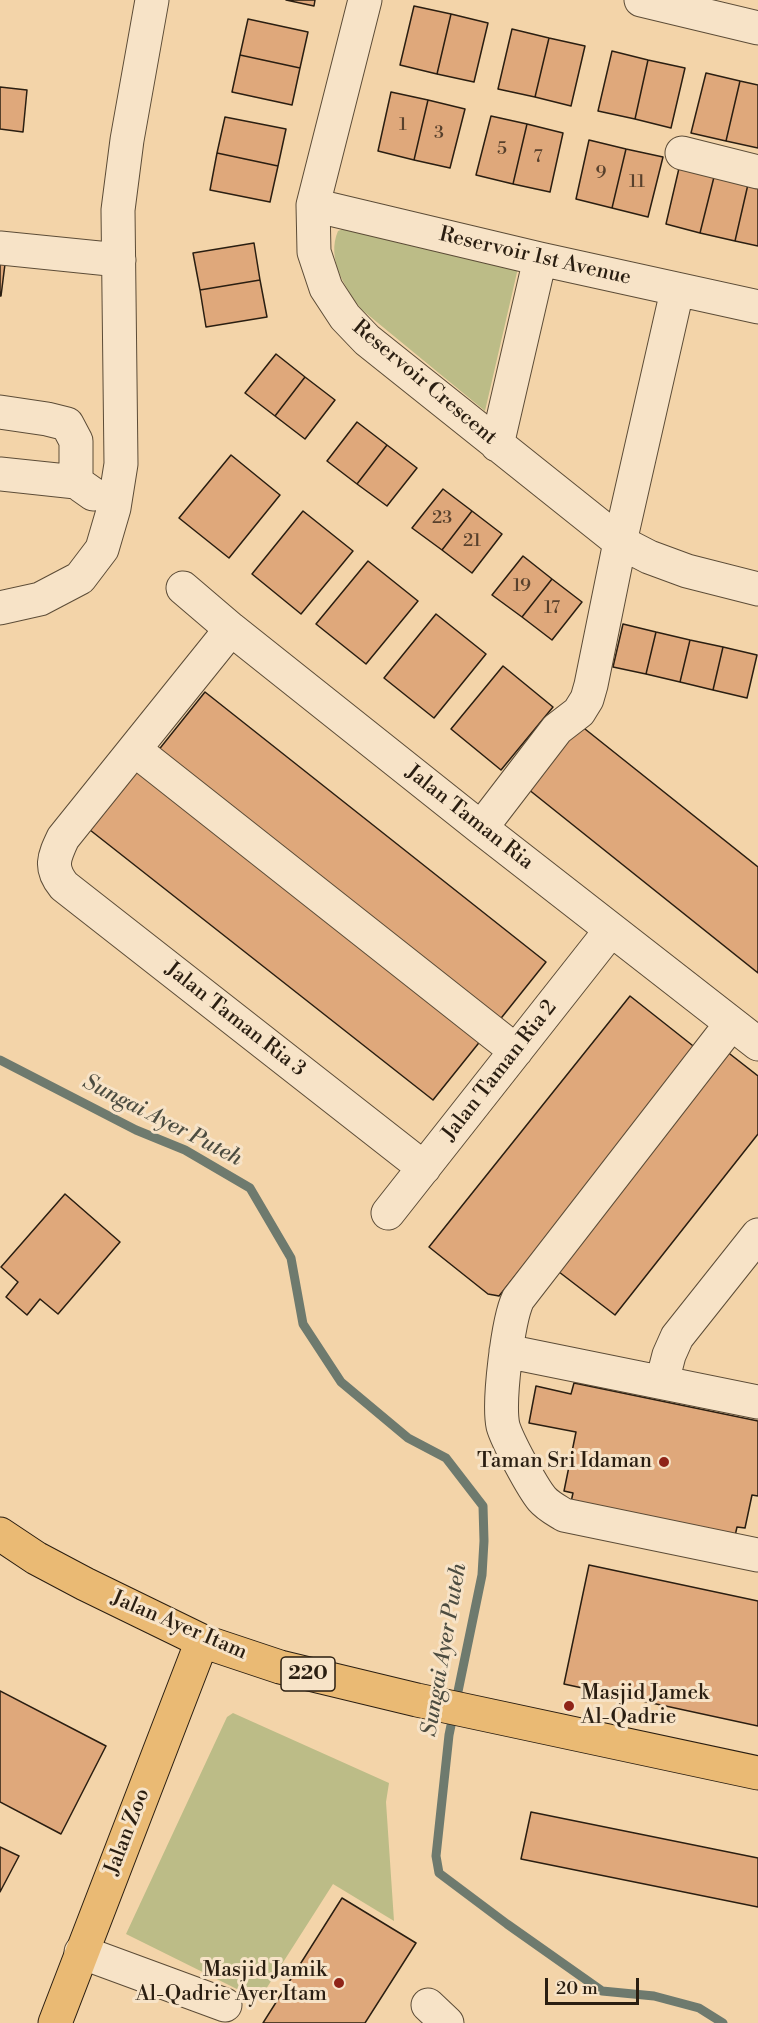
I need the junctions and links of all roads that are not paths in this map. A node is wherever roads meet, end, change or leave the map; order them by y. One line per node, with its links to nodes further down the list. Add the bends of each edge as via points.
1 (152, 0): 10 (street, via 118,210)
2 (365, 0): 7 (street, Reservoir Crescent)
3 (641, 0): 4 (street)
4 (758, 28)
5 (682, 153): 6 (street)
6 (758, 172)
7 (313, 205): 9 (street, Reservoir 1st Avenue); 14 (street, Reservoir Crescent, via 314,252 326,288 345,317 367,340)
8 (0, 248): 10 (street)
9 (540, 259): 11 (street, Reservoir 1st Avenue); 14 (street)
10 (119, 260): 17 (street, via 121,464)
11 (677, 291): 12 (street, Reservoir 1st Avenue); 18 (street)
12 (758, 308)
13 (0, 412): 16 (street, via 67,424 76,441)
14 (497, 445): 18 (street, Reservoir Crescent)
15 (0, 474): 16 (street)
16 (76, 482): 17 (street)
17 (114, 508): 21 (street, via 102,549 80,578 40,599)
18 (620, 542): 20 (street, Reservoir Crescent, via 687,571); 24 (street, via 587,699 579,712 557,729)
19 (183, 588): 22 (street, Jalan Taman Ria)
20 (758, 589)
21 (0, 608)
22 (231, 629): 23 (street); 24 (street, Jalan Taman Ria)
23 (135, 750): 28 (street); 29 (street, Jalan Taman Ria 3, via 63,838 56,852 57,878)
24 (481, 828): 25 (street, Jalan Taman Ria)
25 (611, 930): 26 (street, Jalan Taman Ria); 28 (street, Jalan Taman Ria 2)
26 (731, 1024): 27 (street, Jalan Taman Ria); 32 (street, via 518,1299)
27 (758, 1044)
28 (516, 1051): 29 (street, Jalan Taman Ria 2)
29 (424, 1168): 30 (street, Jalan Taman Ria 2)
30 (388, 1213)
31 (758, 1235): 33 (street, via 674,1343)
32 (506, 1351): 33 (street); 36 (street, via 504,1429 536,1489 551,1508 564,1515)
33 (662, 1383): 34 (street)
34 (758, 1402)
35 (0, 1534): 37 (main road, Jalan Ayer Itam / 220, via 85,1584)
36 (758, 1556)
37 (202, 1641): 38 (main road, Jalan Ayer Itam / 220, via 280,1667 417,1700); 39 (main road, Jalan Zoo)
38 (758, 1773)
39 (81, 1952): 40 (street); 41 (main road, Jalan Zoo)
40 (225, 2005)
41 (55, 2023)

